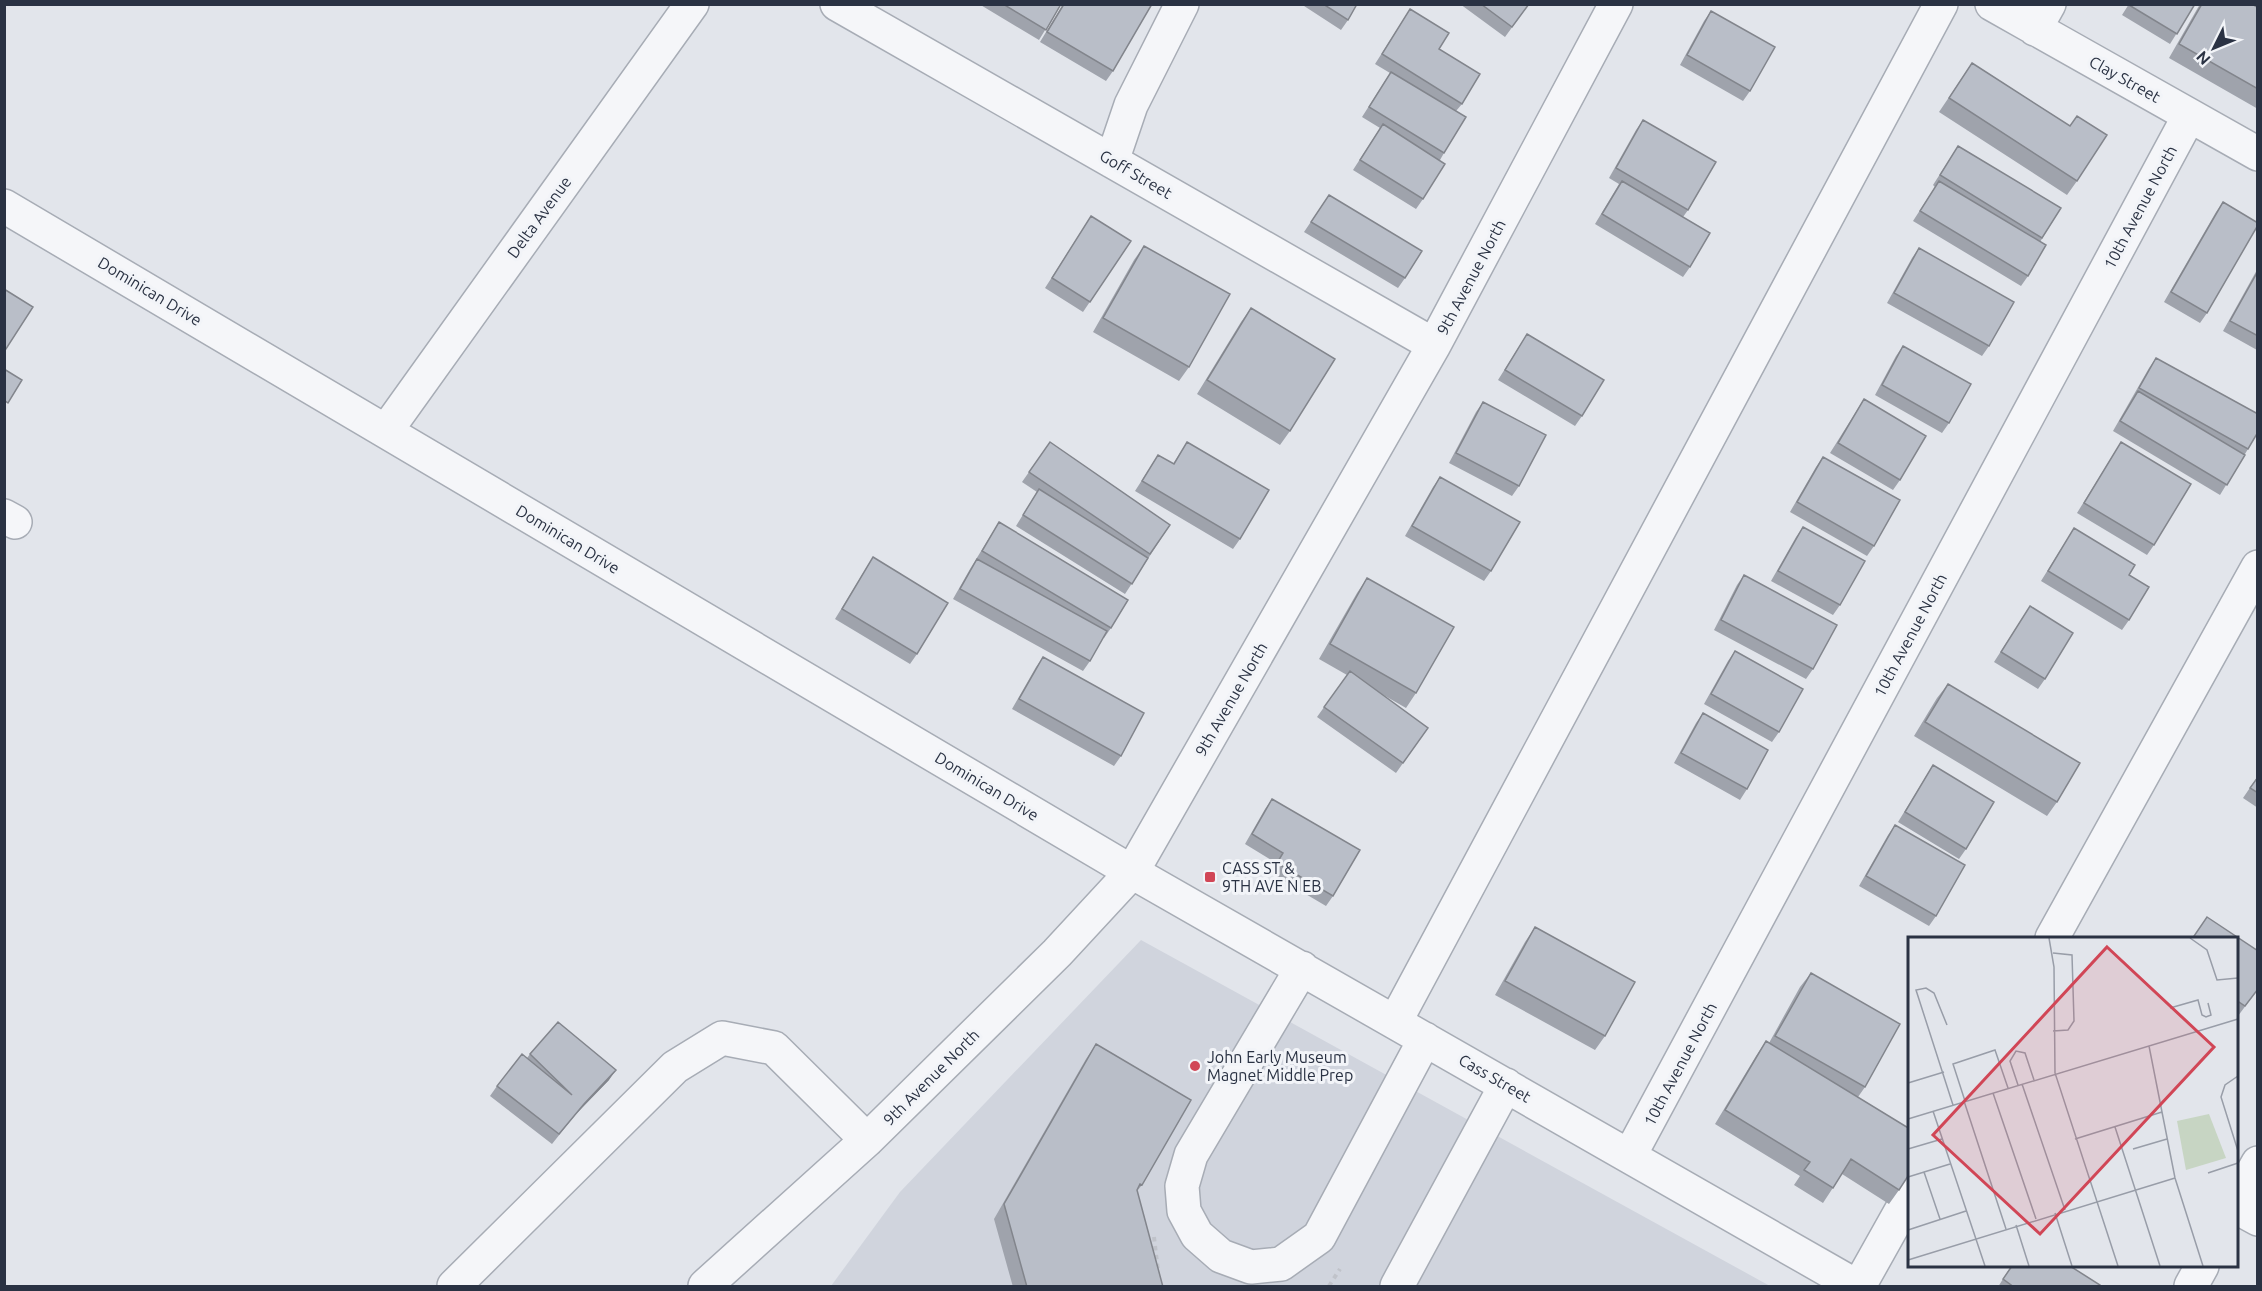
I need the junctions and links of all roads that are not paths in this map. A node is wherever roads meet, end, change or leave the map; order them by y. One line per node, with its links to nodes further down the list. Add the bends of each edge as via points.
1 (692, 4): 13 (street, Delta Avenue)
2 (837, 4): 10 (street, Goff Street)
3 (1182, 4): 10 (street, via 1131,105)
4 (1616, 4): 12 (street, 9th Avenue North)
5 (1941, 4): 18 (street)
6 (1992, 4): 7 (street, Clay Street)
7 (2042, 17): 8 (street, Clay Street)
8 (2189, 116): 9 (street, Clay Street); 22 (street, 10th Avenue North)
9 (2258, 154)
10 (1112, 161): 12 (street, Goff Street)
11 (4, 206): 13 (street, Dominican Drive)
12 (1434, 345): 15 (street, 9th Avenue North)
13 (386, 431): 15 (street, Dominican Drive)
14 (2258, 567): 16 (street)
15 (1132, 872): 17 (street, Cass Street); 21 (street, 9th Avenue North, via 1057,953)
16 (2053, 937)
17 (1302, 968): 18 (street, Cass Street); 19 (street, via 1191,1155 1182,1186 1184,1211 1197,1235 1221,1256 1251,1267 1281,1264 1320,1237)
18 (1395, 1022): 19 (street, Cass Street)
19 (1425, 1039): 20 (street, Cass Street)
20 (1506, 1085): 22 (street, Cass Street); 32 (street)
21 (867, 1140): 30 (street, via 774,1048 722,1038 675,1067); 31 (street, 9th Avenue North)
22 (1630, 1155): 29 (street, Cass Street)
23 (2258, 1163): 25 (street)
24 (1908, 1198): 29 (street)
25 (2238, 1198)
26 (2238, 1208): 27 (street)
27 (2258, 1219)
28 (2201, 1267): 33 (street)
29 (1853, 1286)
30 (454, 1287)
31 (705, 1287)
32 (1397, 1287)
33 (2191, 1287)

